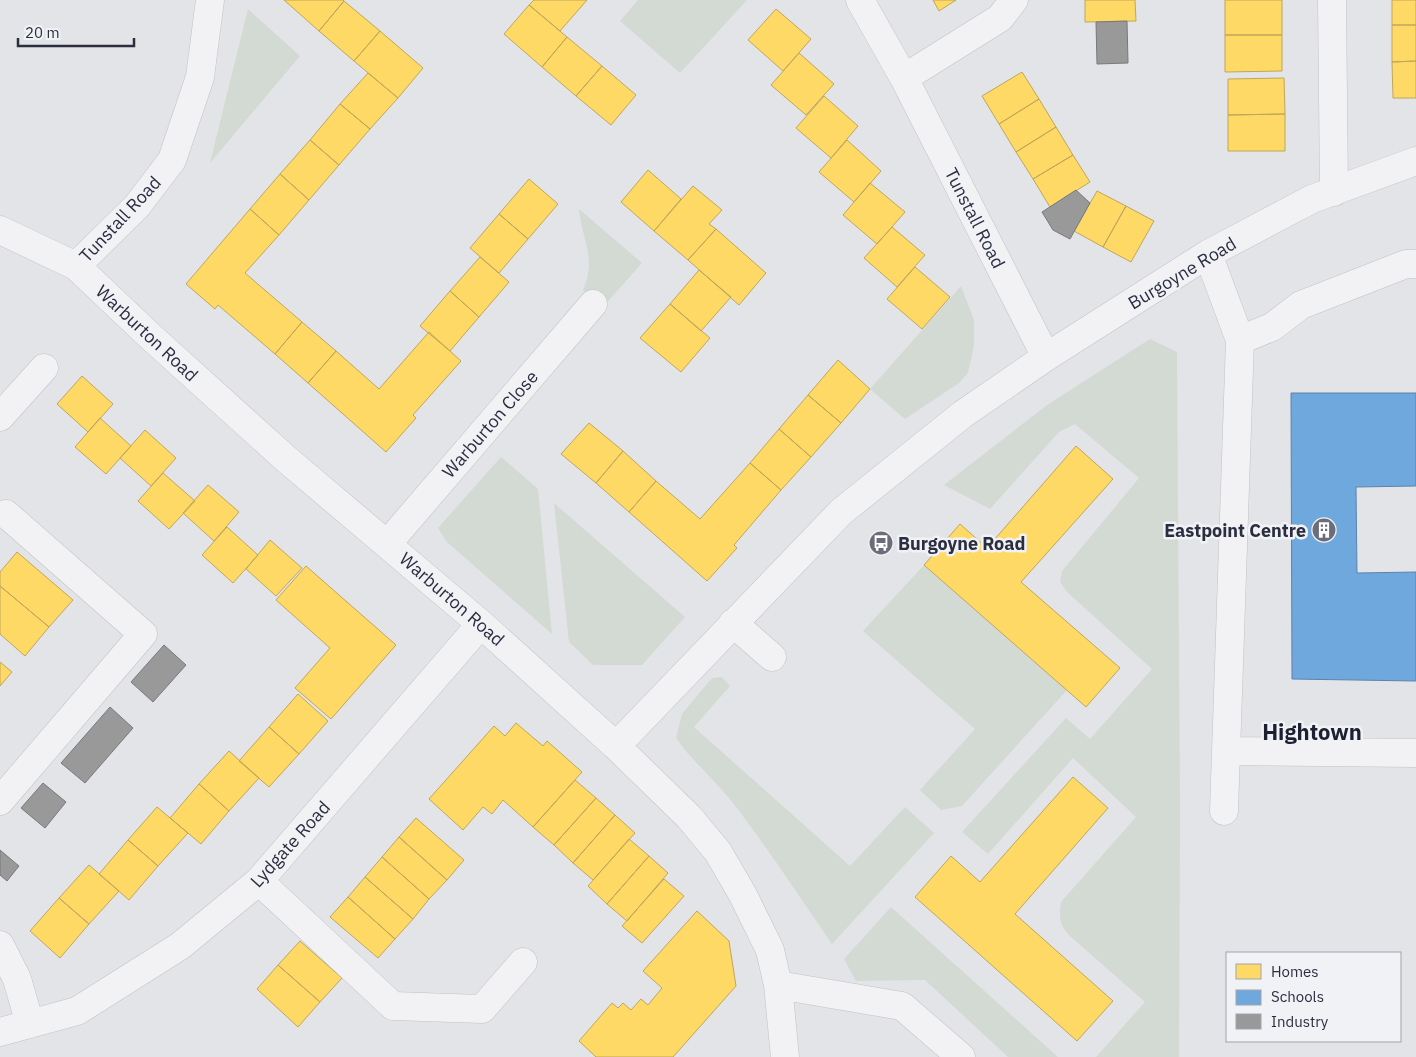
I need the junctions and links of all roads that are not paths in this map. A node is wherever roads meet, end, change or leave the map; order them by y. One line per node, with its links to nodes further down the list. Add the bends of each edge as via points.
1 (210, 0): 11 (street, Tunstall Road, via 200,77 172,160 137,206)
2 (860, 0): 5 (street, Tunstall Road)
3 (1014, 0): 5 (street, via 1000,18)
4 (1332, 0): 7 (street)
5 (904, 78): 14 (street, Tunstall Road)
6 (1416, 161): 7 (street, Burgoyne Road)
7 (1334, 192): 9 (street, Burgoyne Road, via 1312,199)
8 (0, 230): 11 (street, Warburton Road)
9 (1208, 254): 13 (street); 14 (street, Burgoyne Road)
10 (1416, 264): 13 (street, via 1406,264 1301,305 1272,327)
11 (76, 266): 18 (street, Warburton Road, via 285,458)
12 (593, 304): 18 (street, Warburton Close)
13 (1240, 340): 23 (street)
14 (1046, 357): 19 (street, Burgoyne Road, via 962,414 841,512)
15 (44, 368): 16 (street)
16 (0, 417)
17 (6, 514): 25 (street, via 143,634)
18 (388, 543): 20 (street, Warburton Road)
19 (733, 623): 21 (street); 22 (street, Burgoyne Road)
20 (481, 624): 22 (street, Warburton Road); 27 (street, Lydgate Road)
21 (772, 657)
22 (616, 746): 30 (street, Warburton Road, via 689,817 718,852 770,950)
23 (1226, 751): 24 (street); 26 (street)
24 (1416, 753)
25 (0, 801)
26 (1224, 811)
27 (259, 881): 29 (street, via 392,1006 482,1009); 31 (street, Lydgate Road, via 180,946 77,1011)
28 (0, 945): 31 (street, via 17,979)
29 (523, 962)
30 (778, 985): 33 (street, Warburton Road); 34 (street, via 902,1006)
31 (30, 1024): 32 (street, Lydgate Road)
32 (0, 1032)
33 (785, 1057)
34 (961, 1057)

